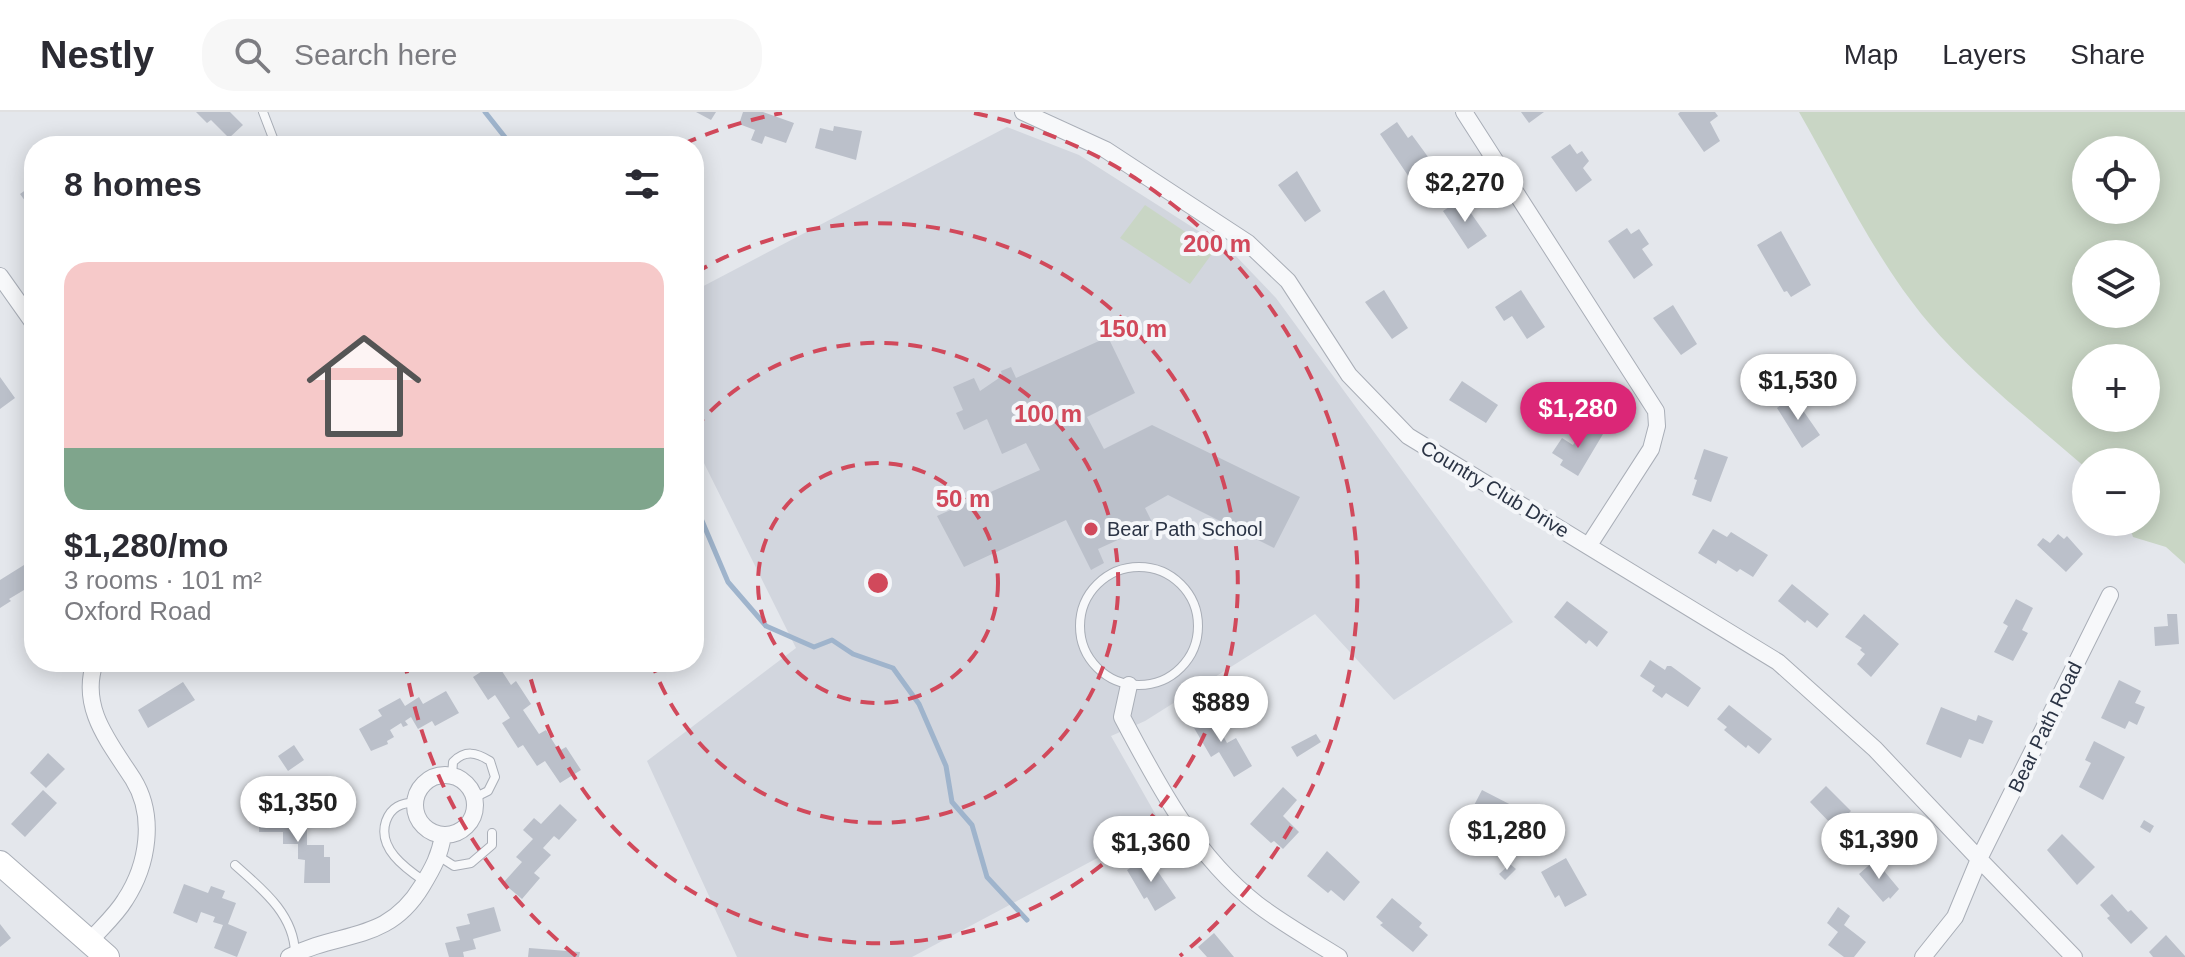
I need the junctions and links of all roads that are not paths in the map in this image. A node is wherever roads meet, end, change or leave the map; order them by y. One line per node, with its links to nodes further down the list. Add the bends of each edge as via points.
1 (263, 112): 4 (lane)
2 (1023, 112): 7 (street, Country Club Drive, via 1106,150 1248,243 1288,281 1349,375 1408,436)
3 (1464, 112): 7 (street, via 1656,411 1651,449)
4 (272, 136)
5 (0, 276): 6 (street)
6 (24, 310)
7 (1589, 545): 17 (street, Country Club Drive, via 1778,662 1875,749)
8 (2110, 595): 17 (street, Bear Path Road)
9 (94, 672): 22 (street, via 90,697 99,727 135,781 148,841 140,871)
10 (1129, 685): 10 (lane, via 1169,678 1185,664 1199,626 1185,588 1149,567 1112,573 1097,584 1080,616 1085,653 1111,679); 21 (street, via 1122,717 1187,830 1256,903)
11 (452, 776): 12 (street, via 466,784); 12 (lane, via 453,762 460,755 471,753 490,761 495,777 488,791); 13 (street, via 432,778)
12 (474, 798): 15 (street, via 468,824)
13 (416, 802): 15 (street, via 420,821); 20 (lane, via 389,814 384,840)
14 (492, 833): 16 (lane, via 492,845 471,863 454,866)
15 (443, 835): 16 (street)
16 (440, 857): 20 (street)
17 (1979, 859): 26 (street, Bear Path Road, via 1955,917); 27 (street)
18 (0, 863): 22 (main road)
19 (235, 865): 23 (lane, via 269,895 287,921 295,939)
20 (425, 881): 23 (street, via 390,922)
21 (1314, 941): 24 (street); 25 (street)
22 (98, 949)
23 (292, 955)
24 (1304, 957)
25 (1339, 957)
26 (1923, 957)
27 (2074, 957)

